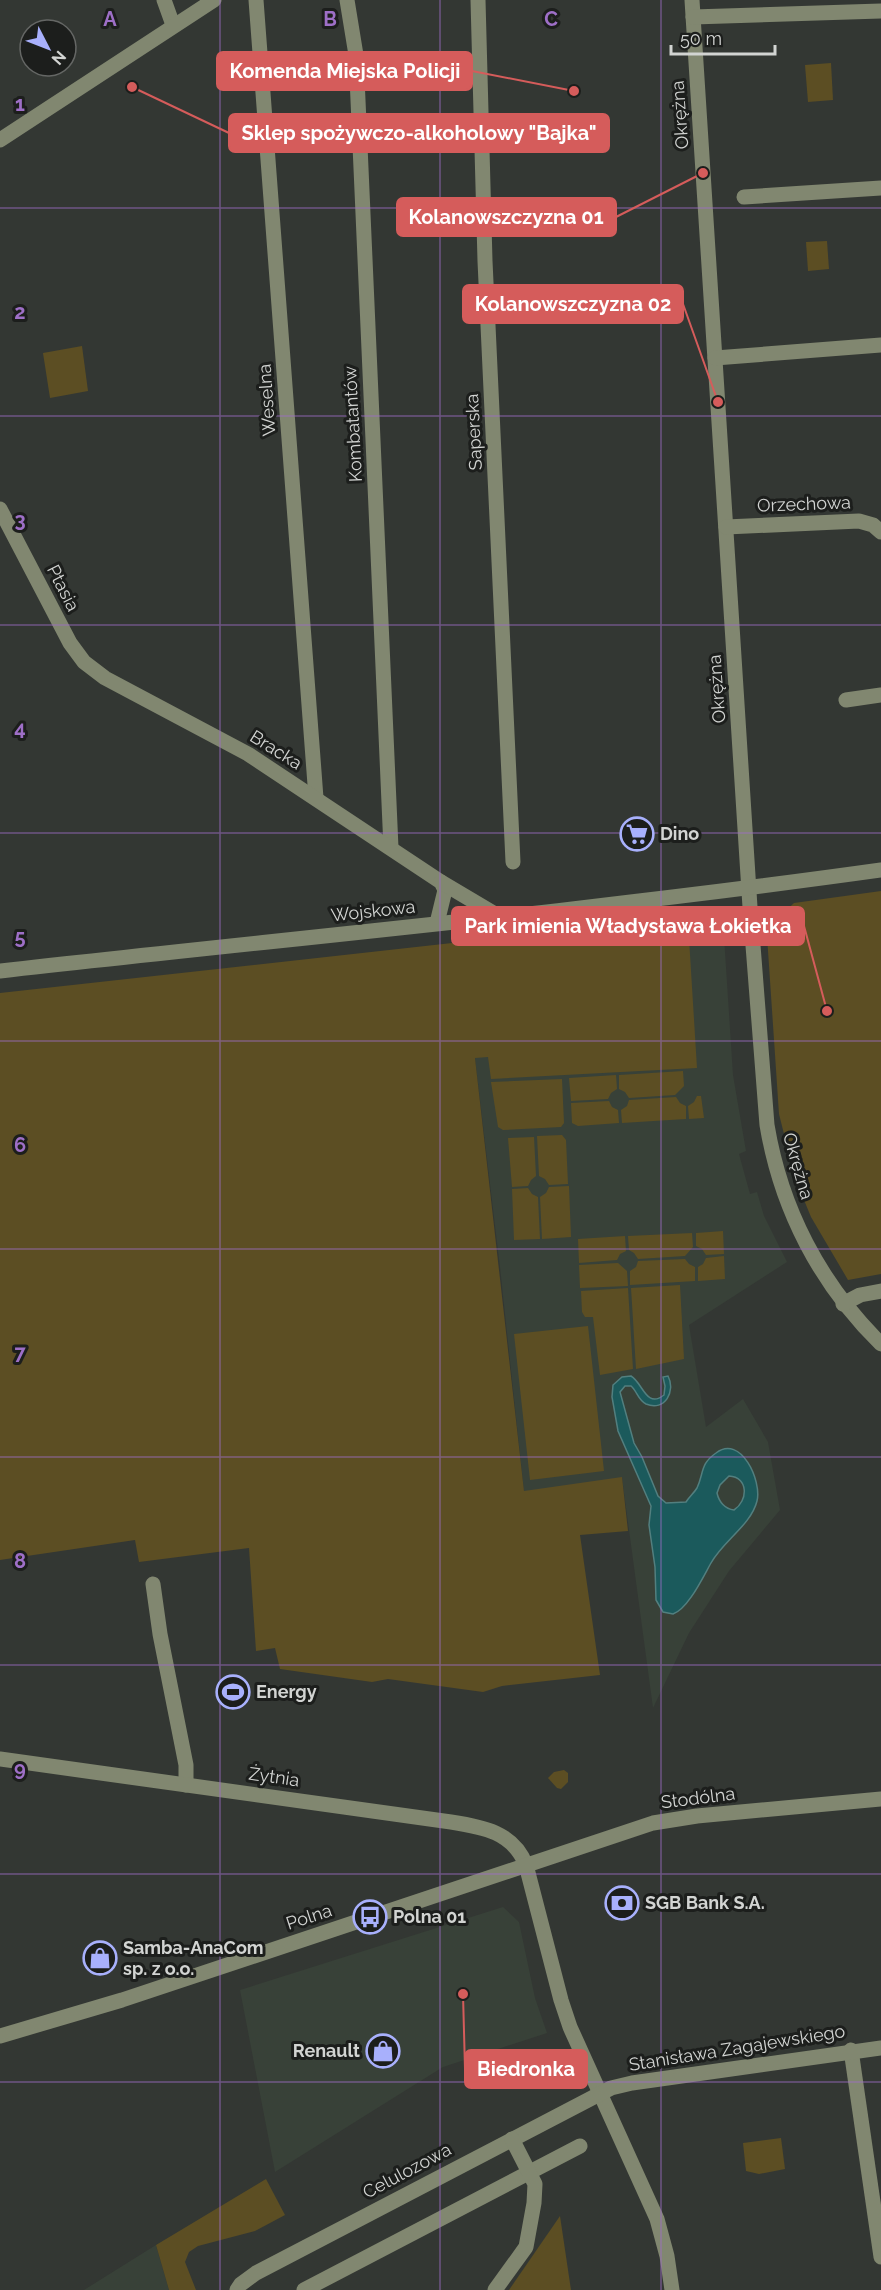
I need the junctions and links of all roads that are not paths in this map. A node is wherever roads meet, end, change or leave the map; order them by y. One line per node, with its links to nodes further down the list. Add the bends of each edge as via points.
1 (165, 0): 9 (street)
2 (214, 0): 9 (street)
3 (256, 0): 22 (street, Weselna)
4 (346, 0): 23 (street, Kombatantów, via 356,55)
5 (478, 0): 24 (street, Saperska, via 486,273)
6 (692, 0): 8 (street, Okrężna)
7 (881, 11): 8 (street)
8 (693, 17): 14 (street, Okrężna)
9 (173, 26): 10 (street)
10 (0, 140)
11 (881, 188): 12 (street)
12 (744, 197)
13 (881, 345): 14 (street)
14 (715, 358): 16 (street, Okrężna)
15 (0, 509): 18 (street, Ptasia)
16 (726, 527): 17 (street, Orzechowa, via 859,521); 27 (street, Okrężna)
17 (881, 532)
18 (5, 533): 19 (street, Ptasia)
19 (84, 662): 22 (street, Bracka, via 105,678 248,754)
20 (881, 695): 21 (street)
21 (846, 700)
22 (316, 798): 23 (street, Bracka)
23 (392, 848): 26 (street, Bracka)
24 (513, 862)
25 (881, 870): 27 (street, Wojskowa)
26 (441, 882): 28 (street, Bracka); 29 (street, via 445,891)
27 (749, 888): 28 (street, Wojskowa); 32 (street, Okrężna, via 763,1094 771,1147 802,1237)
28 (500, 918): 29 (street, Wojskowa)
29 (437, 923): 30 (street, Wojskowa)
30 (0, 971)
31 (881, 1292): 32 (street, via 860,1295)
32 (843, 1304): 33 (street, Okrężna)
33 (881, 1344)
34 (153, 1584): 36 (street, via 186,1765)
35 (0, 1759): 36 (street, Żytnia)
36 (186, 1785): 38 (street, Żytnia, via 462,1824 507,1838)
37 (881, 1799): 38 (street, Stodólna, via 665,1821)
38 (526, 1865): 39 (street, Polna, via 122,2000); 42 (street, via 561,2000)
39 (0, 2036)
40 (881, 2048): 41 (street, Stanisława Zagajewskiego)
41 (851, 2050): 42 (street, Stanisława Zagajewskiego, via 632,2083); 46 (street)
42 (600, 2093): 43 (street, Celulozowa); 50 (street, via 657,2219)
43 (512, 2139): 45 (street); 47 (street, Celulozowa, via 261,2270)
44 (580, 2146): 45 (street)
45 (529, 2172): 48 (street); 49 (street, via 536,2188 528,2243)
46 (881, 2257)
47 (237, 2290)
48 (304, 2290)
49 (495, 2290)
50 (672, 2290)

